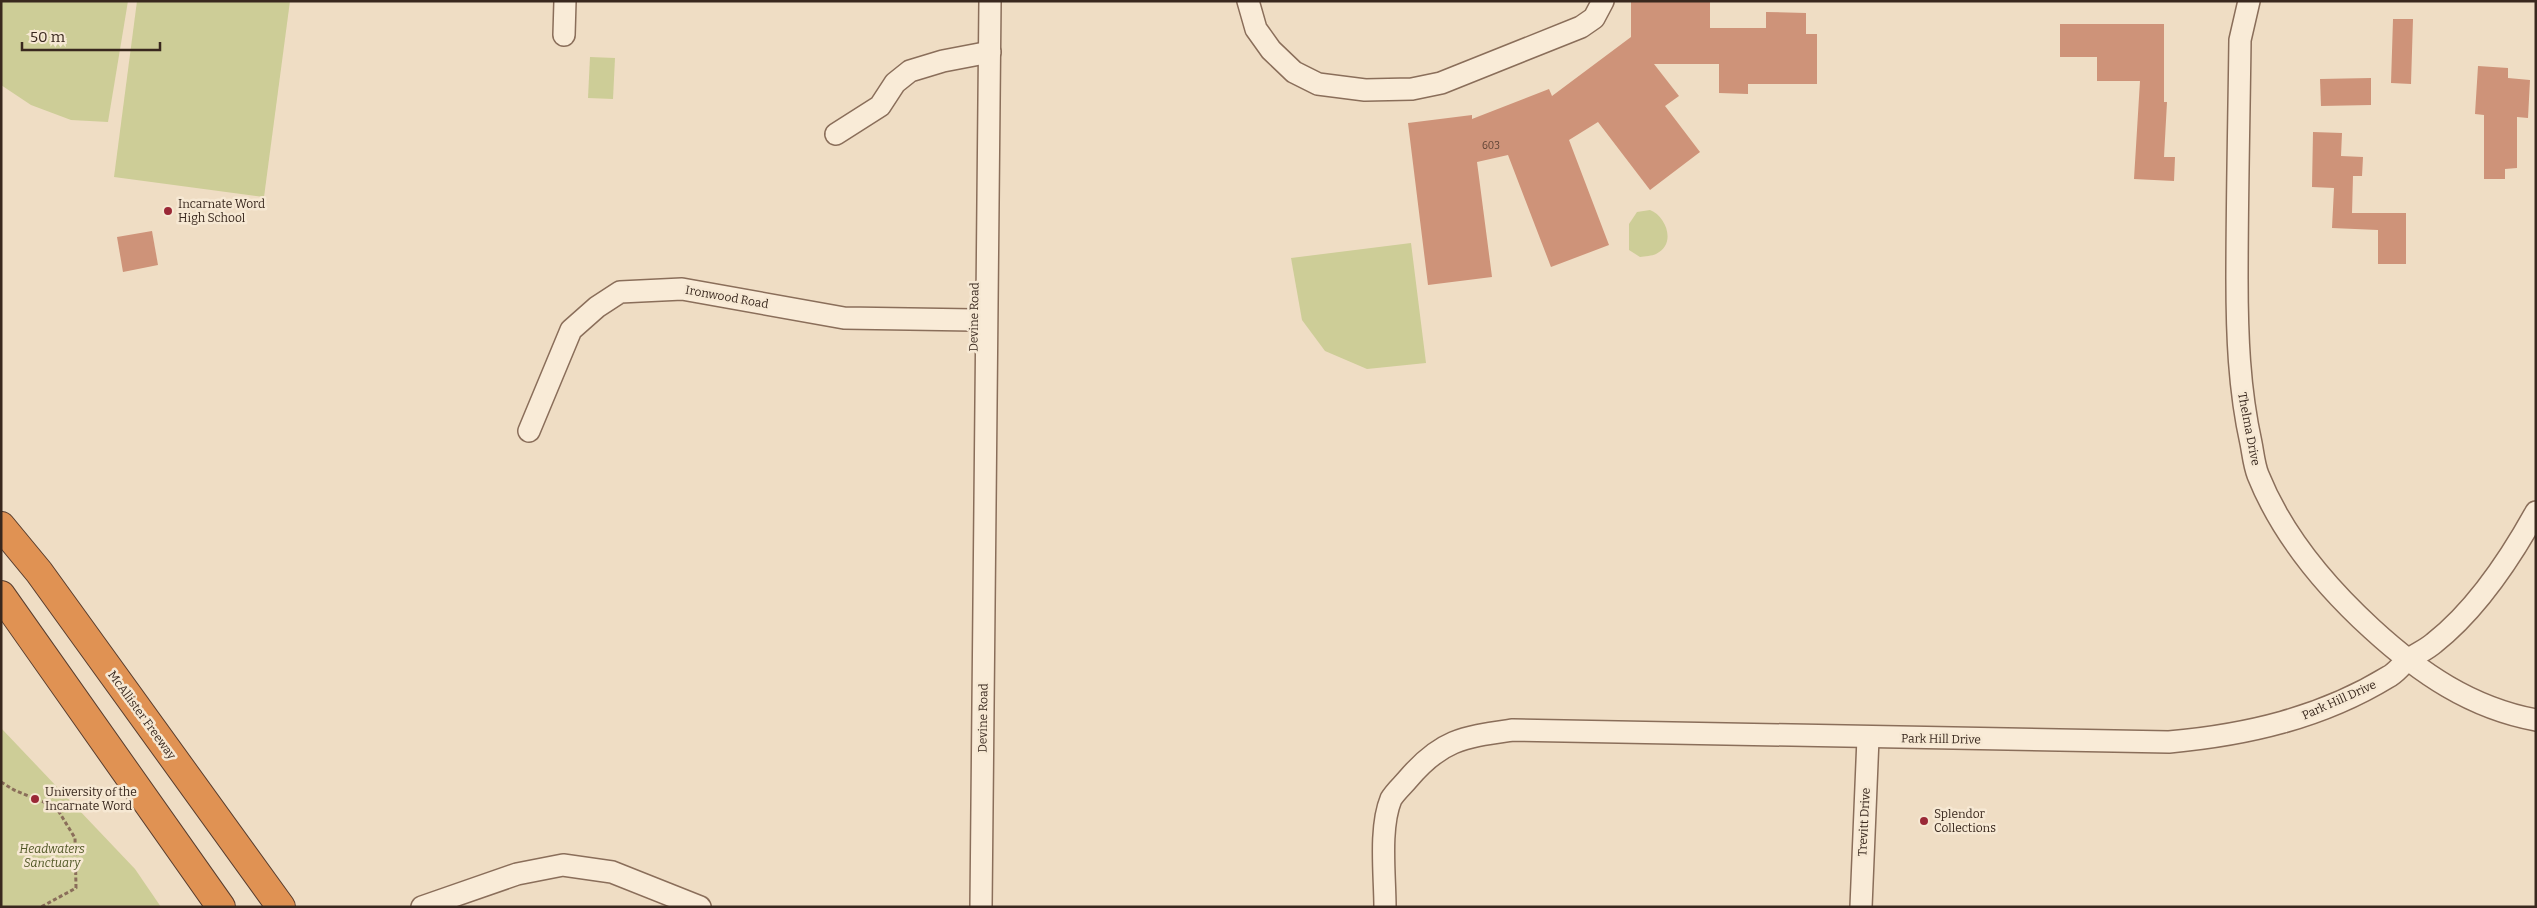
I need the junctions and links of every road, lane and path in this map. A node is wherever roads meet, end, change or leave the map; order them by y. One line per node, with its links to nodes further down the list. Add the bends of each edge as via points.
1 (565, 1): 6 (street)
2 (990, 1): 7 (street, Devine Road)
3 (1248, 1): 4 (street, via 1256,29 1271,50 1294,72 1318,84 1365,90 1412,89 1441,83 1580,27 1594,18)
4 (1603, 1)
5 (2249, 1): 16 (street, Thelma Drive, via 2240,40 2237,326 2242,405 2258,474 2283,526 2323,580)
6 (564, 35)
7 (990, 52): 8 (street, via 943,61 903,75 880,106); 9 (street, Devine Road)
8 (836, 134)
9 (988, 195): 10 (street, Devine Road, via 975,226); 14 (street, Devine Road)
10 (974, 320): 11 (street, Ironwood Road, via 844,318 682,289 620,292 571,330); 14 (street, Devine Road, via 971,487)
11 (529, 431)
12 (2536, 512): 16 (street, Park Hill Drive, via 2500,569 2469,608 2434,644)
13 (1, 526): 22 (highway, McAllister Freeway, via 39,572)
14 (985, 529): 25 (street, Devine Road)
15 (5, 600): 21 (highway)
16 (2406, 661): 17 (street, Thelma Drive, via 2448,688 2508,715); 18 (street, Park Hill Drive, via 2390,676 2356,695 2311,714 2264,729 2217,738 2168,742)
17 (2536, 720)
18 (1868, 738): 26 (street, Park Hill Drive, via 1512,730 1469,736 1439,748 1392,799 1386,828); 27 (street, Trevitt Drive)
19 (1, 782): 20 (path, via 56,808 75,838 76,888)
20 (41, 907)
21 (221, 907)
22 (281, 907)
23 (422, 907): 24 (street, via 518,874 563,865 612,872)
24 (700, 907)
25 (982, 907)
26 (1385, 907)
27 (1861, 907)

